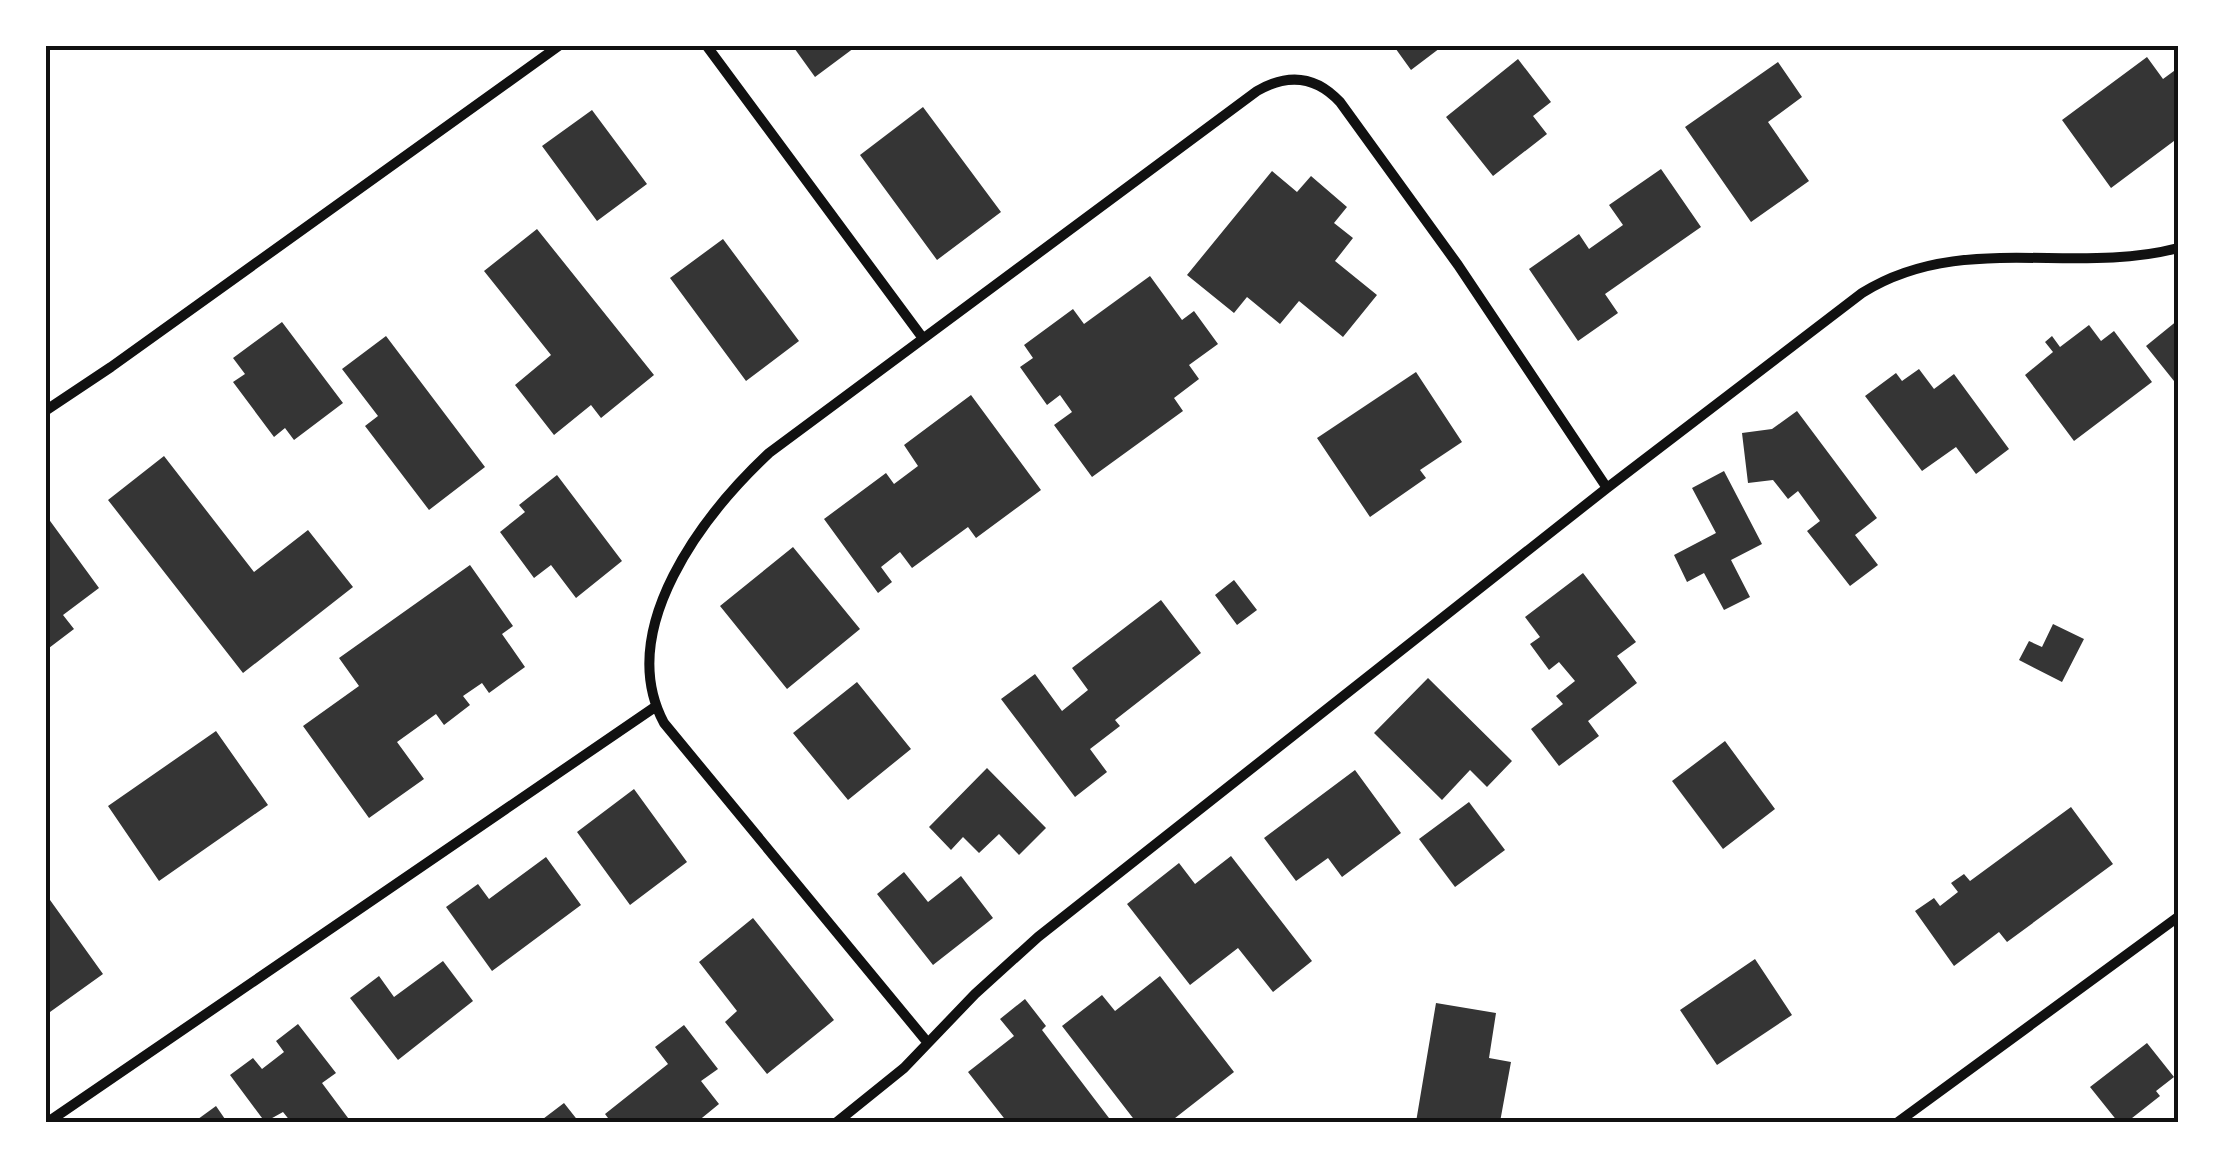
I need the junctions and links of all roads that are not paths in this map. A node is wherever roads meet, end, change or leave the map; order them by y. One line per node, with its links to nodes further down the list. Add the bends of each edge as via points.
1 (560, 45): 5 (street)
2 (706, 45): 4 (street)
3 (2178, 248): 6 (street, via 2132,256 1959,260 1904,270 1862,294)
4 (922, 337): 6 (street, via 1257,91 1302,78 1340,102); 7 (street, via 769,453 690,544 659,610 649,664)
5 (45, 411)
6 (1607, 488): 9 (street, via 1038,937)
7 (655, 707): 9 (street); 10 (street)
8 (2178, 917): 12 (street)
9 (928, 1043): 11 (street)
10 (48, 1122)
11 (836, 1122)
12 (1898, 1122)

